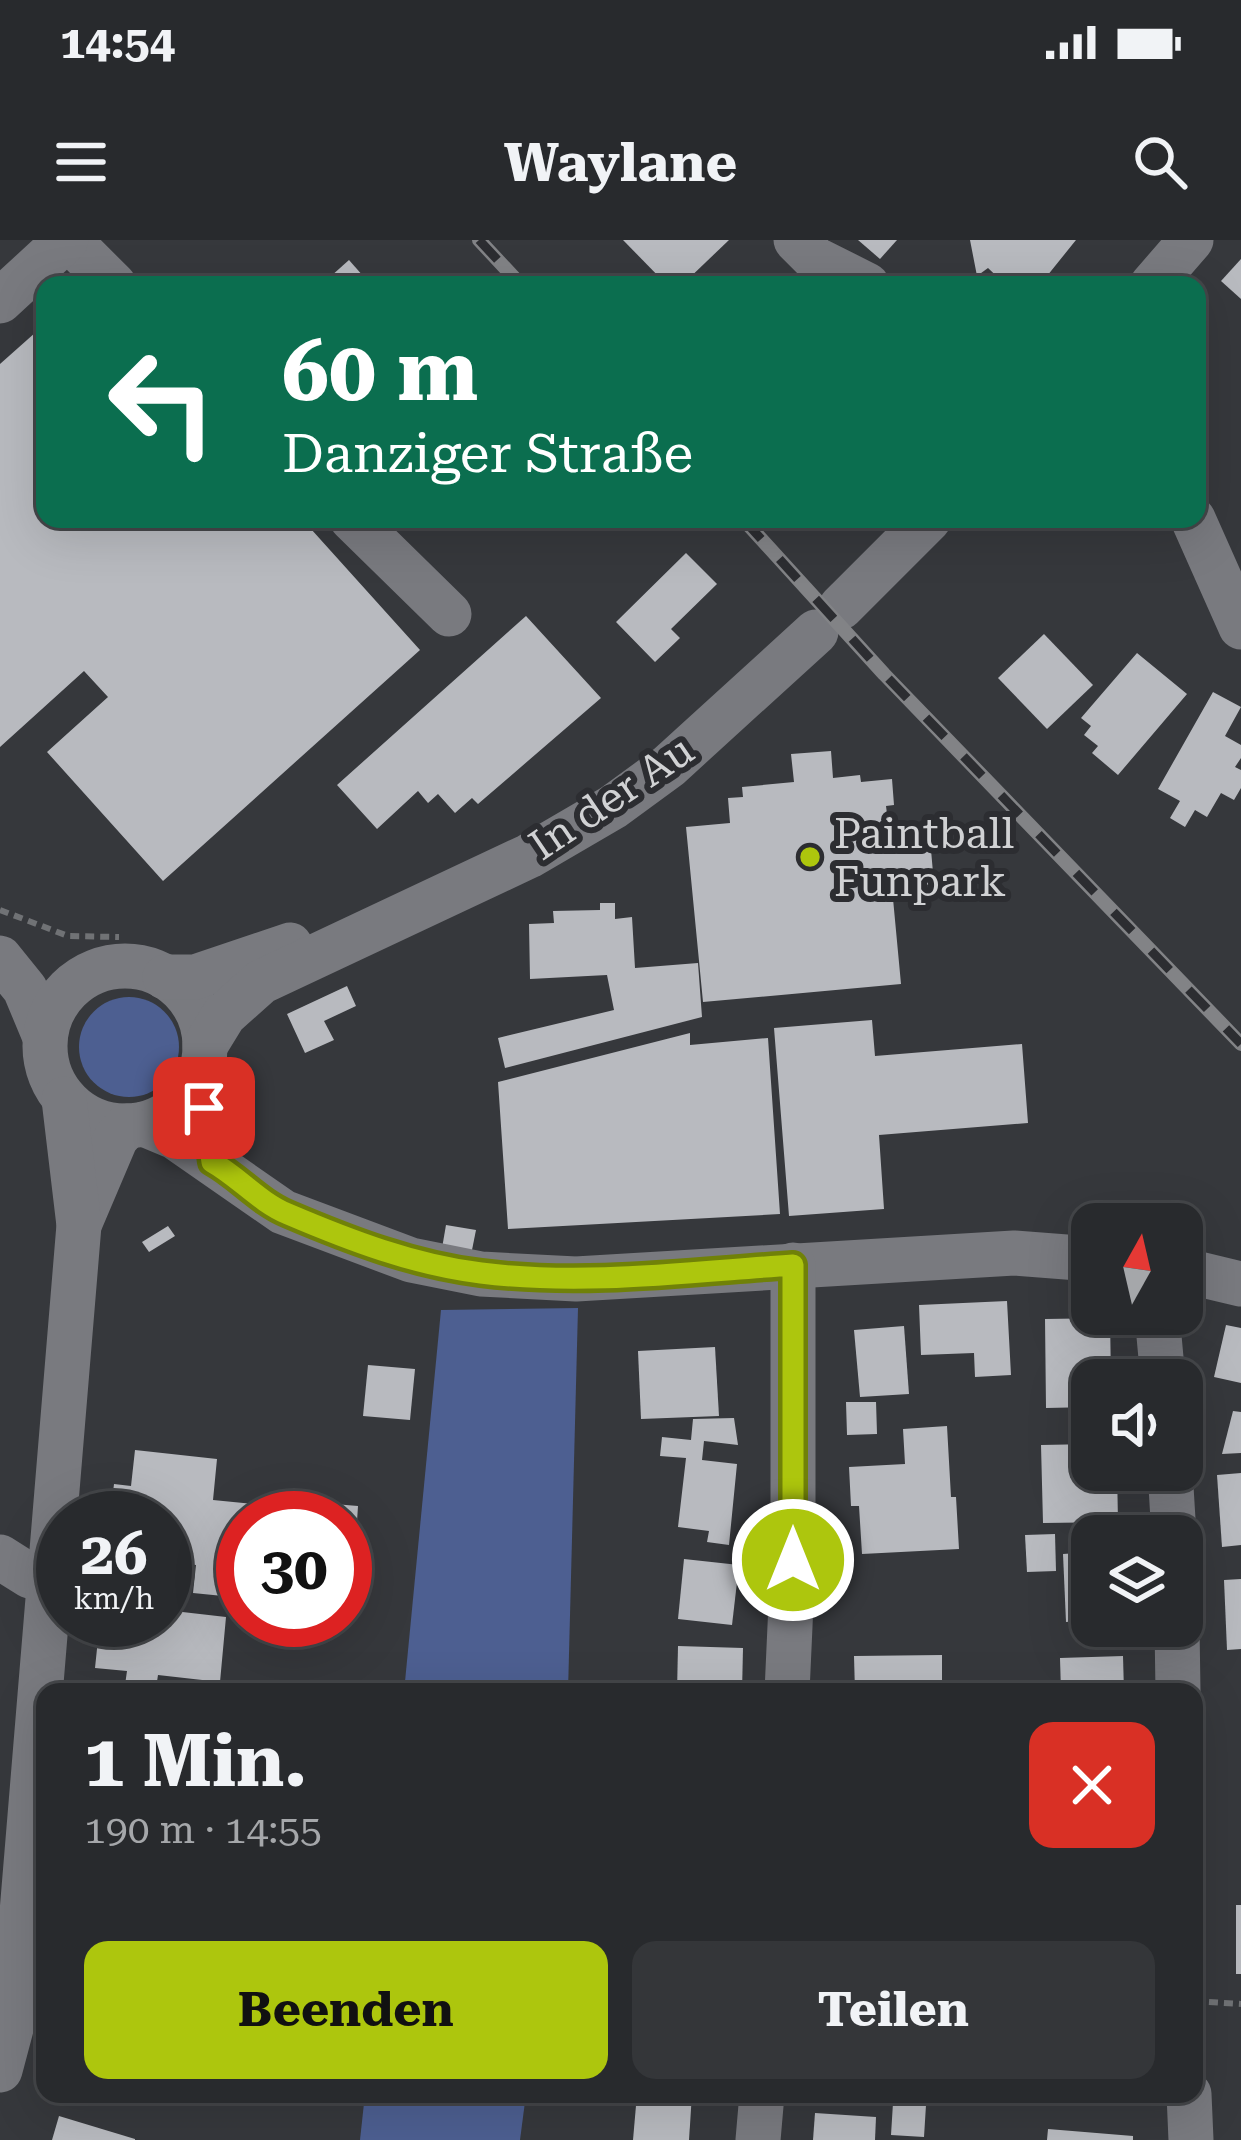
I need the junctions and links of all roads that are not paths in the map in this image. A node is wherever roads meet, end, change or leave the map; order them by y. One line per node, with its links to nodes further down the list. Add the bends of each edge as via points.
1 (68, 240): 4 (street); 7 (street)
2 (796, 240): 5 (street)
3 (1191, 240): 6 (street)
4 (105, 276)
5 (849, 276)
6 (1160, 276)
7 (0, 302)
8 (361, 528): 11 (street)
9 (919, 528): 13 (street, In der Au, via 669,766 529,856)
10 (1197, 528): 12 (street)
11 (449, 614)
12 (1241, 627)
13 (381, 925): 15 (street, In der Au, via 194,977); 18 (street, In der Au, via 261,982 224,1016)
14 (6, 963): 16 (street); 17 (street)
15 (165, 977): 16 (street, via 118,966); 18 (street, via 200,1018)
16 (74, 984): 17 (street)
17 (45, 1037): 19 (street, via 45,1059)
18 (203, 1058): 20 (street, via 189,1094 169,1113); 21 (street)
19 (64, 1099): 20 (street, via 104,1124); 22 (street)
20 (136, 1125): 21 (street, via 175,1137); 22 (street, via 116,1138)
21 (212, 1162): 24 (street, via 283,1212 411,1260 481,1274 576,1279)
22 (79, 1225): 27 (street)
23 (1071, 1257): 24 (street)
24 (793, 1265): 33 (street)
25 (1203, 1275): 26 (street)
26 (1241, 1284)
27 (56, 1491)
28 (0, 1557): 29 (street)
29 (36, 1577)
30 (43, 1647): 32 (street)
31 (1177, 1647): 34 (street)
32 (40, 1683)
33 (787, 1683)
34 (1178, 1683)
35 (36, 1731): 36 (street, via 13,2021)
36 (0, 2070)
37 (761, 2103): 39 (street)
38 (1189, 2103): 40 (street)
39 (758, 2140)
40 (1191, 2140)

